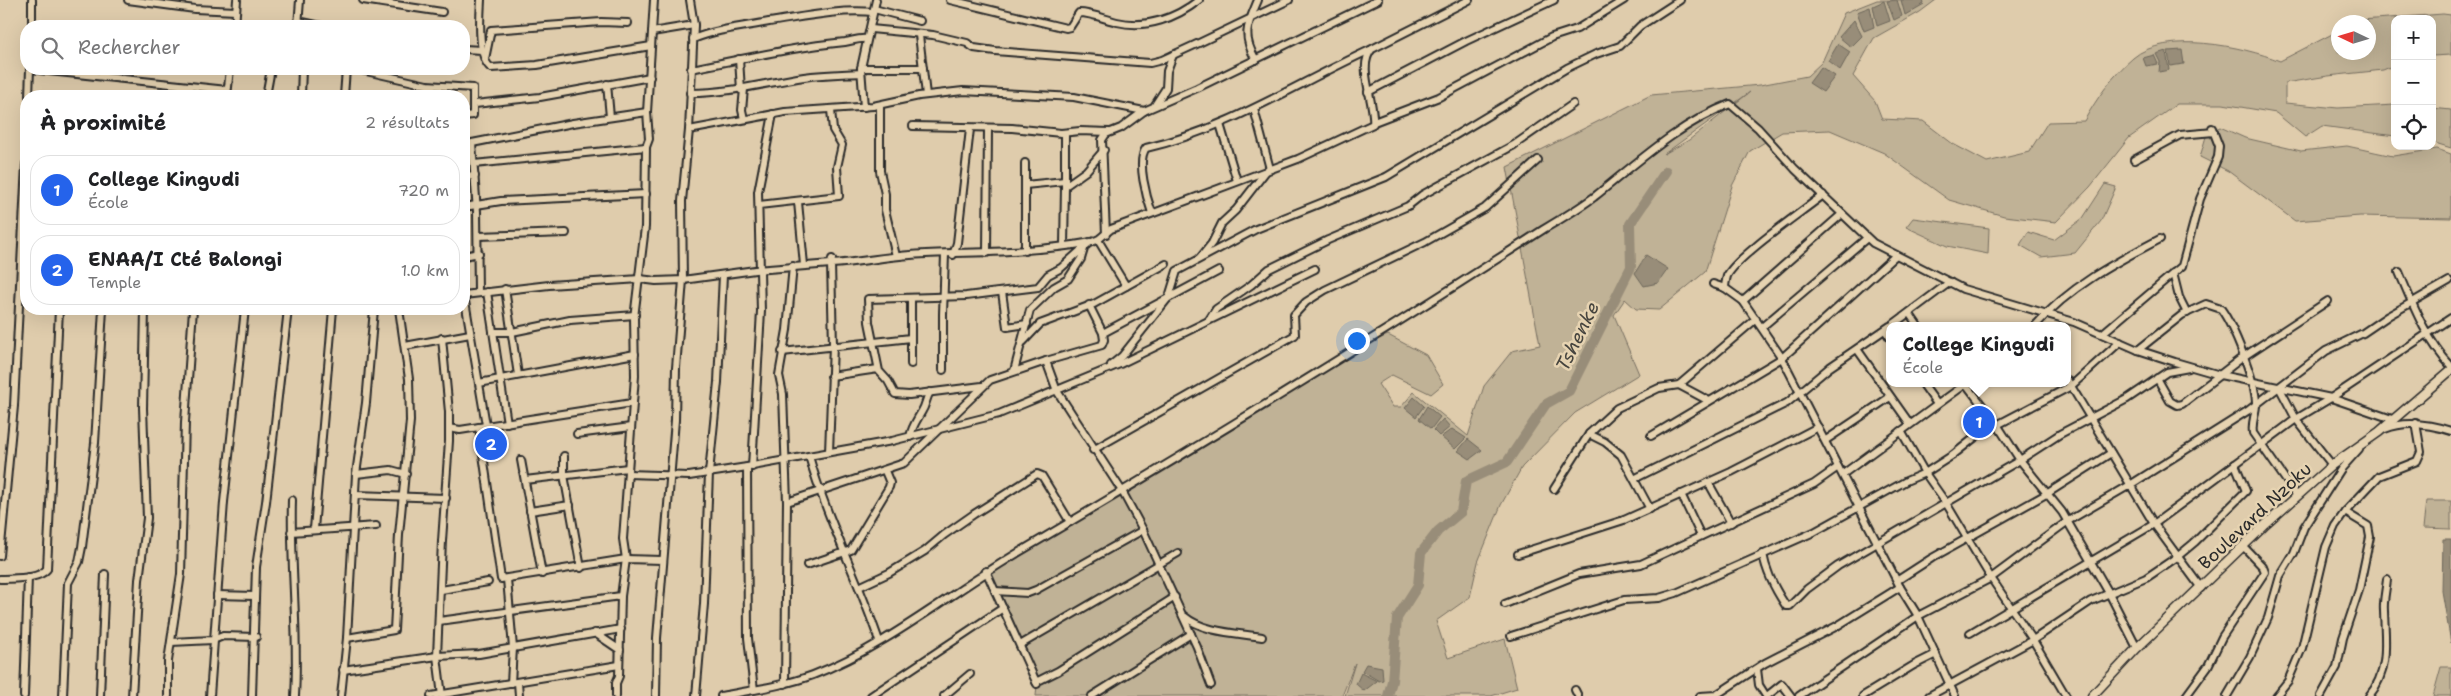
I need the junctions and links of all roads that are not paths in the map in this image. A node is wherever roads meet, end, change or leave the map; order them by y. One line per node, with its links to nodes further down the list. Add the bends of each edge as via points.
1 (32, 0): 22 (street)
2 (128, 0): 19 (street)
3 (237, 0): 19 (street)
4 (300, 0): 24 (street)
5 (363, 0): 21 (street)
6 (481, 0): 37 (street)
7 (654, 0): 30 (street)
8 (690, 0): 28 (street)
9 (876, 0): 20 (street)
10 (950, 0): 11 (street, via 1066,28 1079,14 1124,24 1162,21)
11 (1199, 0)
12 (1258, 0): 25 (street)
13 (1289, 0): 25 (street)
14 (1378, 0): 41 (street)
15 (1469, 0): 36 (street)
16 (1554, 0): 61 (street)
17 (1624, 0): 77 (street, via 1577,29 1552,37 1439,96)
18 (1680, 0): 122 (street, via 1640,26 1620,46 1567,68 1386,177 1256,229)
19 (236, 11): 23 (street)
20 (874, 11): 26 (street); 29 (street); 32 (street, via 824,14 737,27)
21 (442, 12)
22 (32, 20)
23 (235, 20)
24 (298, 20)
25 (1248, 20): 38 (street); 41 (street, via 1247,40)
26 (920, 21)
27 (628, 22): 39 (street, via 491,30)
28 (694, 25): 30 (street); 32 (street)
29 (871, 29): 31 (street); 33 (street)
30 (652, 32): 34 (street)
31 (919, 35): 38 (street, via 944,37 974,48 1055,57 1150,63); 43 (street)
32 (693, 39): 42 (street)
33 (867, 39): 40 (street); 44 (street)
34 (651, 46): 39 (street, via 511,68 491,68); 52 (street)
35 (470, 49): 37 (street)
36 (1372, 49): 61 (street, via 1368,60); 69 (street)
37 (482, 50): 39 (street)
38 (1173, 55): 67 (street, via 1167,71 1166,88)
39 (485, 59)
40 (739, 59): 42 (street); 60 (street)
41 (1256, 60): 67 (street)
42 (692, 68): 62 (street)
43 (923, 68): 44 (street); 63 (street)
44 (861, 70): 60 (street); 68 (street)
45 (30, 75): 54 (street)
46 (79, 75): 55 (street)
47 (229, 75): 56 (street)
48 (270, 75): 57 (street)
49 (302, 75): 58 (street)
50 (346, 75): 59 (street)
51 (383, 75): 64 (street, via 427,85 473,88)
52 (650, 77): 53 (street); 72 (street)
53 (607, 84): 64 (street, via 540,97); 75 (street)
54 (29, 90)
55 (202, 90)
56 (227, 90)
57 (267, 90)
58 (301, 90)
59 (344, 90)
60 (743, 90): 62 (street); 76 (street)
61 (1368, 92): 77 (street)
62 (690, 94): 82 (street)
63 (926, 95): 66 (street); 71 (street, via 963,91 1046,94 1107,102)
64 (475, 104): 74 (street, via 473,115)
65 (1573, 104): 169 (street, via 1514,145 1422,195 1408,206 1328,240 1269,270 1216,309)
66 (880, 105): 68 (street); 121 (street, via 880,171)
67 (1154, 106): 71 (street)
68 (864, 107): 70 (street)
69 (1254, 108): 78 (street); 91 (street)
70 (831, 110): 73 (street); 99 (street, via 833,130 842,145 837,168 839,195)
71 (1144, 111): 84 (street)
72 (647, 112): 75 (street); 85 (street, via 649,139)
73 (773, 114): 76 (street); 102 (street, via 758,192)
74 (470, 115)
75 (610, 117): 90 (street, via 474,142)
76 (744, 119): 82 (street)
77 (1374, 122): 91 (street, via 1313,153)
78 (1220, 124): 94 (street); 103 (street, via 1144,149 1144,183)
79 (913, 126): 80 (street)
80 (970, 129): 81 (street); 119 (street)
81 (988, 129): 83 (street); 116 (street)
82 (689, 130): 134 (street, via 682,201)
83 (1065, 132): 84 (street); 95 (street)
84 (1110, 132): 86 (street, via 1103,138)
85 (646, 147): 90 (street); 97 (street)
86 (1104, 150): 95 (street, via 1086,170); 106 (street)
87 (1538, 160): 253 (street, via 1485,208 1306,302 1294,315 1294,334)
88 (2134, 160): 131 (street, via 2180,135 2213,130 2219,146 2217,161 2200,199 2182,266)
89 (1025, 163): 96 (street)
90 (474, 164): 93 (street)
91 (1268, 169): 94 (street); 122 (street, via 1222,224)
92 (470, 176): 93 (street)
93 (475, 176): 100 (street)
94 (1236, 181): 103 (street)
95 (1065, 184): 96 (street); 112 (street)
96 (1025, 185): 114 (street)
97 (646, 194): 100 (street); 133 (street)
98 (1823, 195): 104 (street); 140 (street, via 1733,269); 280 (street, via 1730,104 1710,112 1647,152 1592,199 1369,342)
99 (798, 202): 102 (street); 125 (street)
100 (476, 204): 101 (street); 107 (street)
101 (470, 206)
102 (759, 206): 127 (street)
103 (1152, 213): 106 (street)
104 (1842, 214): 108 (street); 149 (street)
105 (566, 233): 107 (street)
106 (1106, 234): 109 (street)
107 (478, 236): 115 (street)
108 (1867, 238): 120 (street); 176 (street)
109 (1098, 240): 111 (street); 139 (street)
110 (2160, 240): 155 (street, via 2119,260)
111 (1090, 242): 112 (street); 113 (street)
112 (1064, 246): 114 (street)
113 (1084, 249): 144 (street, via 1048,275 1038,287); 175 (street, via 1071,276 1032,307)
114 (1025, 251): 116 (street)
115 (479, 253): 118 (street); 142 (street)
116 (987, 253): 119 (street)
117 (945, 254): 119 (street); 121 (street); 146 (street)
118 (470, 255)
119 (953, 255)
120 (1896, 255): 136 (street); 196 (street)
121 (896, 256): 123 (street)
122 (1200, 259): 147 (street, via 1178,271)
123 (832, 261): 125 (street); 190 (street)
124 (1166, 264): 139 (street)
125 (804, 265): 126 (street)
126 (793, 266): 127 (street); 193 (street)
127 (761, 269): 132 (street); 263 (street, via 760,348)
128 (1315, 270): 169 (street)
129 (1219, 271): 147 (street)
130 (2399, 272): 151 (street)
131 (2173, 273): 153 (street); 181 (street)
132 (723, 275): 134 (street); 267 (street, via 718,382)
133 (640, 279): 134 (street); 141 (street); 166 (street)
134 (683, 280): 273 (street)
135 (2449, 281): 151 (street)
136 (1950, 282): 154 (street); 155 (street, via 1986,297)
137 (1713, 284): 140 (street)
138 (20, 285): 312 (street, via 14,406)
139 (1126, 286): 152 (street)
140 (1725, 288): 149 (street)
141 (505, 290): 143 (street); 179 (street)
142 (478, 292): 143 (street); 145 (street)
143 (487, 292): 178 (street)
144 (1002, 292): 146 (street); 175 (street, via 1006,327)
145 (470, 294)
146 (943, 297): 148 (street); 202 (street)
147 (1169, 297): 180 (street); 205 (street, via 1118,361)
148 (911, 298): 185 (street); 186 (street, via 868,299)
149 (1742, 301): 168 (street)
150 (2328, 301): 195 (street)
151 (2412, 304): 183 (street); 221 (street, via 2363,334 2326,351)
152 (1088, 305): 180 (street); 187 (street, via 1040,324)
153 (2187, 312): 192 (street); 195 (street, via 2206,304 2221,309)
154 (1909, 313): 170 (street); 171 (street)
155 (2045, 314): 172 (street); 173 (street)
156 (59, 315): 323 (street, via 47,569 42,574)
157 (102, 315): 377 (street, via 95,443 82,547 79,562 68,582)
158 (145, 315): 379 (street, via 143,408 147,518 139,580)
159 (193, 315): 357 (street, via 185,422 181,574)
160 (244, 315): 335 (street)
161 (287, 315): 336 (street)
162 (332, 315): 301 (street)
163 (373, 315): 269 (street)
164 (400, 315): 189 (street)
165 (467, 315): 182 (street)
166 (634, 315): 179 (street, via 570,320); 194 (street)
167 (2451, 318): 183 (street)
168 (1756, 319): 176 (street); 215 (street)
169 (1208, 321): 205 (street)
170 (1897, 322)
171 (1915, 322)
172 (2038, 322)
173 (2069, 322)
174 (2071, 323): 181 (street)
175 (1027, 324): 187 (street)
176 (1762, 327): 196 (street)
177 (1886, 330): 191 (street)
178 (493, 332): 179 (street); 209 (street)
179 (512, 332): 206 (street)
180 (1103, 333): 197 (street, via 1102,345)
181 (2103, 333): 188 (street)
182 (470, 334): 184 (street); 211 (street)
183 (2427, 334): 199 (street); 226 (street)
184 (442, 338): 189 (street); 241 (street)
185 (911, 338): 186 (street); 198 (street)
186 (872, 341): 190 (street); 201 (street)
187 (1023, 342): 204 (street)
188 (2120, 342): 192 (street); 213 (street)
189 (405, 346): 270 (street, via 410,379)
190 (833, 348): 193 (street); 208 (street)
191 (1857, 349): 224 (street); 225 (street)
192 (2138, 350): 200 (street)
193 (782, 352): 259 (street, via 779,376)
194 (636, 354): 206 (street); 228 (street)
195 (2243, 357): 207 (street); 212 (street)
196 (1782, 358): 224 (street); 227 (street)
197 (1046, 361): 204 (street); 222 (street)
198 (911, 364)
199 (2451, 366)
200 (2193, 367): 207 (street); 210 (street, via 2168,372)
201 (878, 369): 208 (street); 223 (street, via 897,395)
202 (944, 370)
203 (2451, 370): 233 (street, Boulevard Nzoku)
204 (1014, 372): 214 (street)
205 (1099, 373): 222 (street)
206 (518, 375): 209 (street)
207 (2220, 375): 210 (street, via 2177,405 2170,400); 212 (street)
208 (831, 376): 254 (street)
209 (501, 378): 211 (street); 234 (street)
210 (2157, 378): 231 (street, via 2127,399)
211 (479, 382): 237 (street)
212 (2251, 382): 221 (street); 229 (street)
213 (2071, 383)
214 (982, 386): 223 (street); 242 (street)
215 (1679, 386): 227 (street); 247 (street, via 1659,388 1632,399)
216 (2071, 386): 231 (street)
217 (1925, 387): 230 (street)
218 (1961, 387): 230 (street)
219 (1967, 387): 238 (street)
220 (2065, 387): 238 (street)
221 (2279, 387): 226 (street); 229 (street); 232 (street)
222 (1056, 391): 242 (street, via 999,414); 253 (street)
223 (930, 392): 249 (street, via 923,411 913,424)
224 (1798, 393): 240 (street); 275 (street, via 1787,403)
225 (1890, 397): 236 (street); 250 (street)
226 (2331, 398): 232 (street); 233 (street)
227 (1709, 401): 248 (street)
228 (632, 403): 234 (street); 239 (street)
229 (2256, 403): 252 (street, via 2252,429); 277 (street)
230 (1936, 404): 236 (street)
231 (2089, 417): 255 (street); 260 (street)
232 (2296, 418): 252 (street); 262 (street)
233 (2392, 419): 245 (street, Boulevard Nzoku)
234 (507, 423): 237 (street)
235 (2416, 423): 244 (street); 245 (street, via 2397,424); 294 (street, via 2420,452 2417,461 2378,476)
236 (1910, 424): 243 (street)
237 (482, 426): 241 (street); 326 (street, via 499,577)
238 (1998, 426): 260 (street); 268 (street, via 1978,435)
239 (631, 427): 246 (street); 265 (street)
240 (1818, 427): 250 (street); 276 (street)
241 (452, 429): 286 (street)
242 (940, 431): 249 (street); 266 (street, via 904,463)
243 (1902, 431): 268 (street); 271 (street)
244 (2451, 431)
245 (2379, 432): 251 (street, Boulevard Nzoku)
246 (577, 434)
247 (1588, 434): 275 (street, via 1621,455); 278 (street)
248 (1651, 436)
249 (910, 437): 254 (street)
250 (1826, 440): 264 (street)
251 (2365, 442): 262 (street, Boulevard Nzoku); 405 (street, via 2341,470 2304,527 2280,576 2256,645)
252 (2261, 445): 261 (street); 285 (street)
253 (1094, 450): 280 (street)
254 (829, 452): 257 (street)
255 (2111, 453): 277 (street); 281 (street)
256 (564, 456): 272 (street)
257 (808, 456): 259 (street); 279 (street)
258 (521, 460): 274 (street)
259 (785, 460): 263 (street); 288 (street)
260 (2020, 460): 281 (street); 289 (street)
261 (2235, 464): 298 (street); 313 (street, via 2246,490)
262 (2332, 465): 285 (street, Boulevard Nzoku)
263 (750, 467): 267 (street); 374 (street, via 748,638)
264 (1838, 467): 271 (street); 297 (street, via 1814,484)
265 (628, 471): 272 (street); 273 (street); 314 (street, via 623,539)
266 (885, 471): 279 (street); 308 (street, via 889,487 851,550)
267 (709, 473): 273 (street); 390 (street, via 704,604)
268 (1925, 473): 289 (street); 291 (street)
269 (356, 474): 270 (street, via 391,470); 283 (street)
270 (406, 474): 284 (street)
271 (1843, 474): 291 (street)
272 (564, 475): 274 (street); 290 (street)
273 (670, 475): 315 (street)
274 (525, 480): 293 (street)
275 (1634, 480): 292 (street)
276 (1708, 482): 282 (street); 297 (street)
277 (2130, 485): 295 (street); 298 (street)
278 (1554, 489)
279 (819, 492): 288 (street); 308 (street)
280 (1122, 492): 296 (street); 302 (street)
281 (2048, 493): 295 (street); 305 (street)
282 (1681, 494): 292 (street); 304 (street)
283 (355, 495): 284 (street); 300 (street)
284 (403, 496): 286 (street); 352 (street, via 394,630)
285 (2297, 496): 307 (street, Boulevard Nzoku)
286 (446, 498): 332 (street)
287 (292, 500): 303 (street)
288 (787, 502): 370 (street)
289 (1946, 503): 305 (street); 306 (street)
290 (570, 505): 293 (street); 319 (street)
291 (1860, 507): 306 (street); 311 (street)
292 (1650, 508): 310 (street, via 1624,520)
293 (530, 510): 322 (street)
294 (2345, 512): 406 (street, via 2326,547 2302,648 2288,681); 407 (street, via 2368,526 2370,537 2337,667)
295 (2068, 521): 316 (street); 324 (street)
296 (1070, 522): 320 (street); 330 (street, via 1047,483 1037,474 974,514 925,551)
297 (1731, 523): 304 (street)
298 (2154, 524): 313 (street); 316 (street)
299 (376, 526): 300 (street)
300 (353, 528): 301 (street); 352 (street)
301 (314, 529): 303 (street)
302 (1143, 530): 317 (street); 333 (street, via 1036,590 1028,593)
303 (290, 532): 383 (street, via 296,641)
304 (1701, 536): 339 (street, via 1641,564 1579,574)
305 (1968, 538): 324 (street); 329 (street, via 1912,569)
306 (1878, 542): 311 (street, via 1838,566 1790,606 1786,606 1781,597); 329 (street)
307 (2243, 546): 331 (street, Boulevard Nzoku); 404 (street, via 2265,572)
308 (844, 553): 318 (street); 330 (street)
309 (1178, 553): 317 (street)
310 (1518, 554)
311 (1763, 554): 350 (street, via 1659,598 1624,600)
312 (0, 556)
313 (2177, 557): 331 (street); 334 (street, via 2146,578)
314 (626, 559): 315 (street); 319 (street); 337 (street)
315 (662, 560): 389 (street)
316 (2090, 561): 334 (street); 341 (street)
317 (1159, 562): 338 (street); 358 (street)
318 (807, 565)
319 (582, 568): 322 (street)
320 (986, 571): 333 (street); 356 (street)
321 (105, 574): 378 (street)
322 (542, 574): 326 (street)
323 (28, 577): 325 (street); 376 (street)
324 (1991, 578): 341 (street); 344 (street)
325 (0, 579)
326 (507, 580): 342 (street)
327 (2387, 580): 408 (street, via 2384,610 2386,654 2379,683)
328 (488, 582): 332 (street)
329 (1899, 584): 344 (street); 365 (street, via 1837,626)
330 (859, 587): 356 (street)
331 (2201, 588): 360 (street, Boulevard Nzoku)
332 (441, 590): 345 (street)
333 (996, 591): 340 (street)
334 (2109, 593): 355 (street, via 2091,601); 360 (street)
335 (217, 595): 336 (street); 354 (street)
336 (255, 596): 351 (street)
337 (621, 596): 342 (street); 346 (street)
338 (1175, 598): 343 (street); 358 (street, via 1037,684)
339 (1505, 604)
340 (1002, 608): 358 (street); 392 (street)
341 (2012, 608): 348 (street); 355 (street)
342 (510, 611): 345 (street); 359 (street)
343 (1183, 615): 349 (street); 353 (street, via 1194,624)
344 (1918, 616): 362 (street); 398 (street)
345 (440, 621): 363 (street)
346 (621, 629): 347 (street); 361 (street)
347 (595, 633): 359 (street); 361 (street)
348 (1970, 633)
349 (1191, 634): 372 (street); 394 (street)
350 (1510, 636)
351 (256, 638): 354 (street, via 223,636); 382 (street)
352 (347, 638): 366 (street)
353 (1262, 638)
354 (213, 640): 357 (street); 381 (street)
355 (2033, 640): 371 (street); 402 (street)
356 (879, 641): 370 (street, via 842,662)
357 (171, 642): 380 (street)
358 (1020, 646)
359 (513, 648): 363 (street); 369 (street)
360 (2137, 648): 403 (street, Boulevard Nzoku)
361 (620, 650): 364 (street)
362 (1936, 654): 371 (street); 399 (street)
363 (437, 656): 366 (street); 375 (street)
364 (619, 665): 368 (street); 388 (street)
365 (1757, 669): 395 (street, via 1716,695); 396 (street, via 1759,685)
366 (343, 670): 384 (street)
367 (970, 674): 393 (street)
368 (518, 682): 369 (street); 387 (street)
369 (511, 683): 373 (street)
370 (785, 684): 374 (street)
371 (1950, 684): 400 (street); 401 (street)
372 (1211, 685)
373 (476, 688): 375 (street); 386 (street)
374 (758, 691): 391 (street)
375 (446, 695): 385 (street)
376 (24, 696)
377 (63, 696)
378 (100, 696)
379 (132, 696)
380 (168, 696)
381 (210, 696)
382 (252, 696)
383 (295, 696)
384 (341, 696)
385 (431, 696)
386 (476, 696)
387 (519, 696)
388 (616, 696)
389 (656, 696)
390 (696, 696)
391 (721, 696)
392 (871, 696)
393 (944, 696)
394 (1092, 696)
395 (1700, 696)
396 (1767, 696): 397 (street, via 1782,684)
397 (1791, 696)
398 (1799, 696)
399 (1863, 696)
400 (1929, 696)
401 (1955, 696)
402 (2066, 696)
403 (2092, 696)
404 (2186, 696)
405 (2227, 696)
406 (2276, 696)
407 (2321, 696)
408 (2369, 696)

